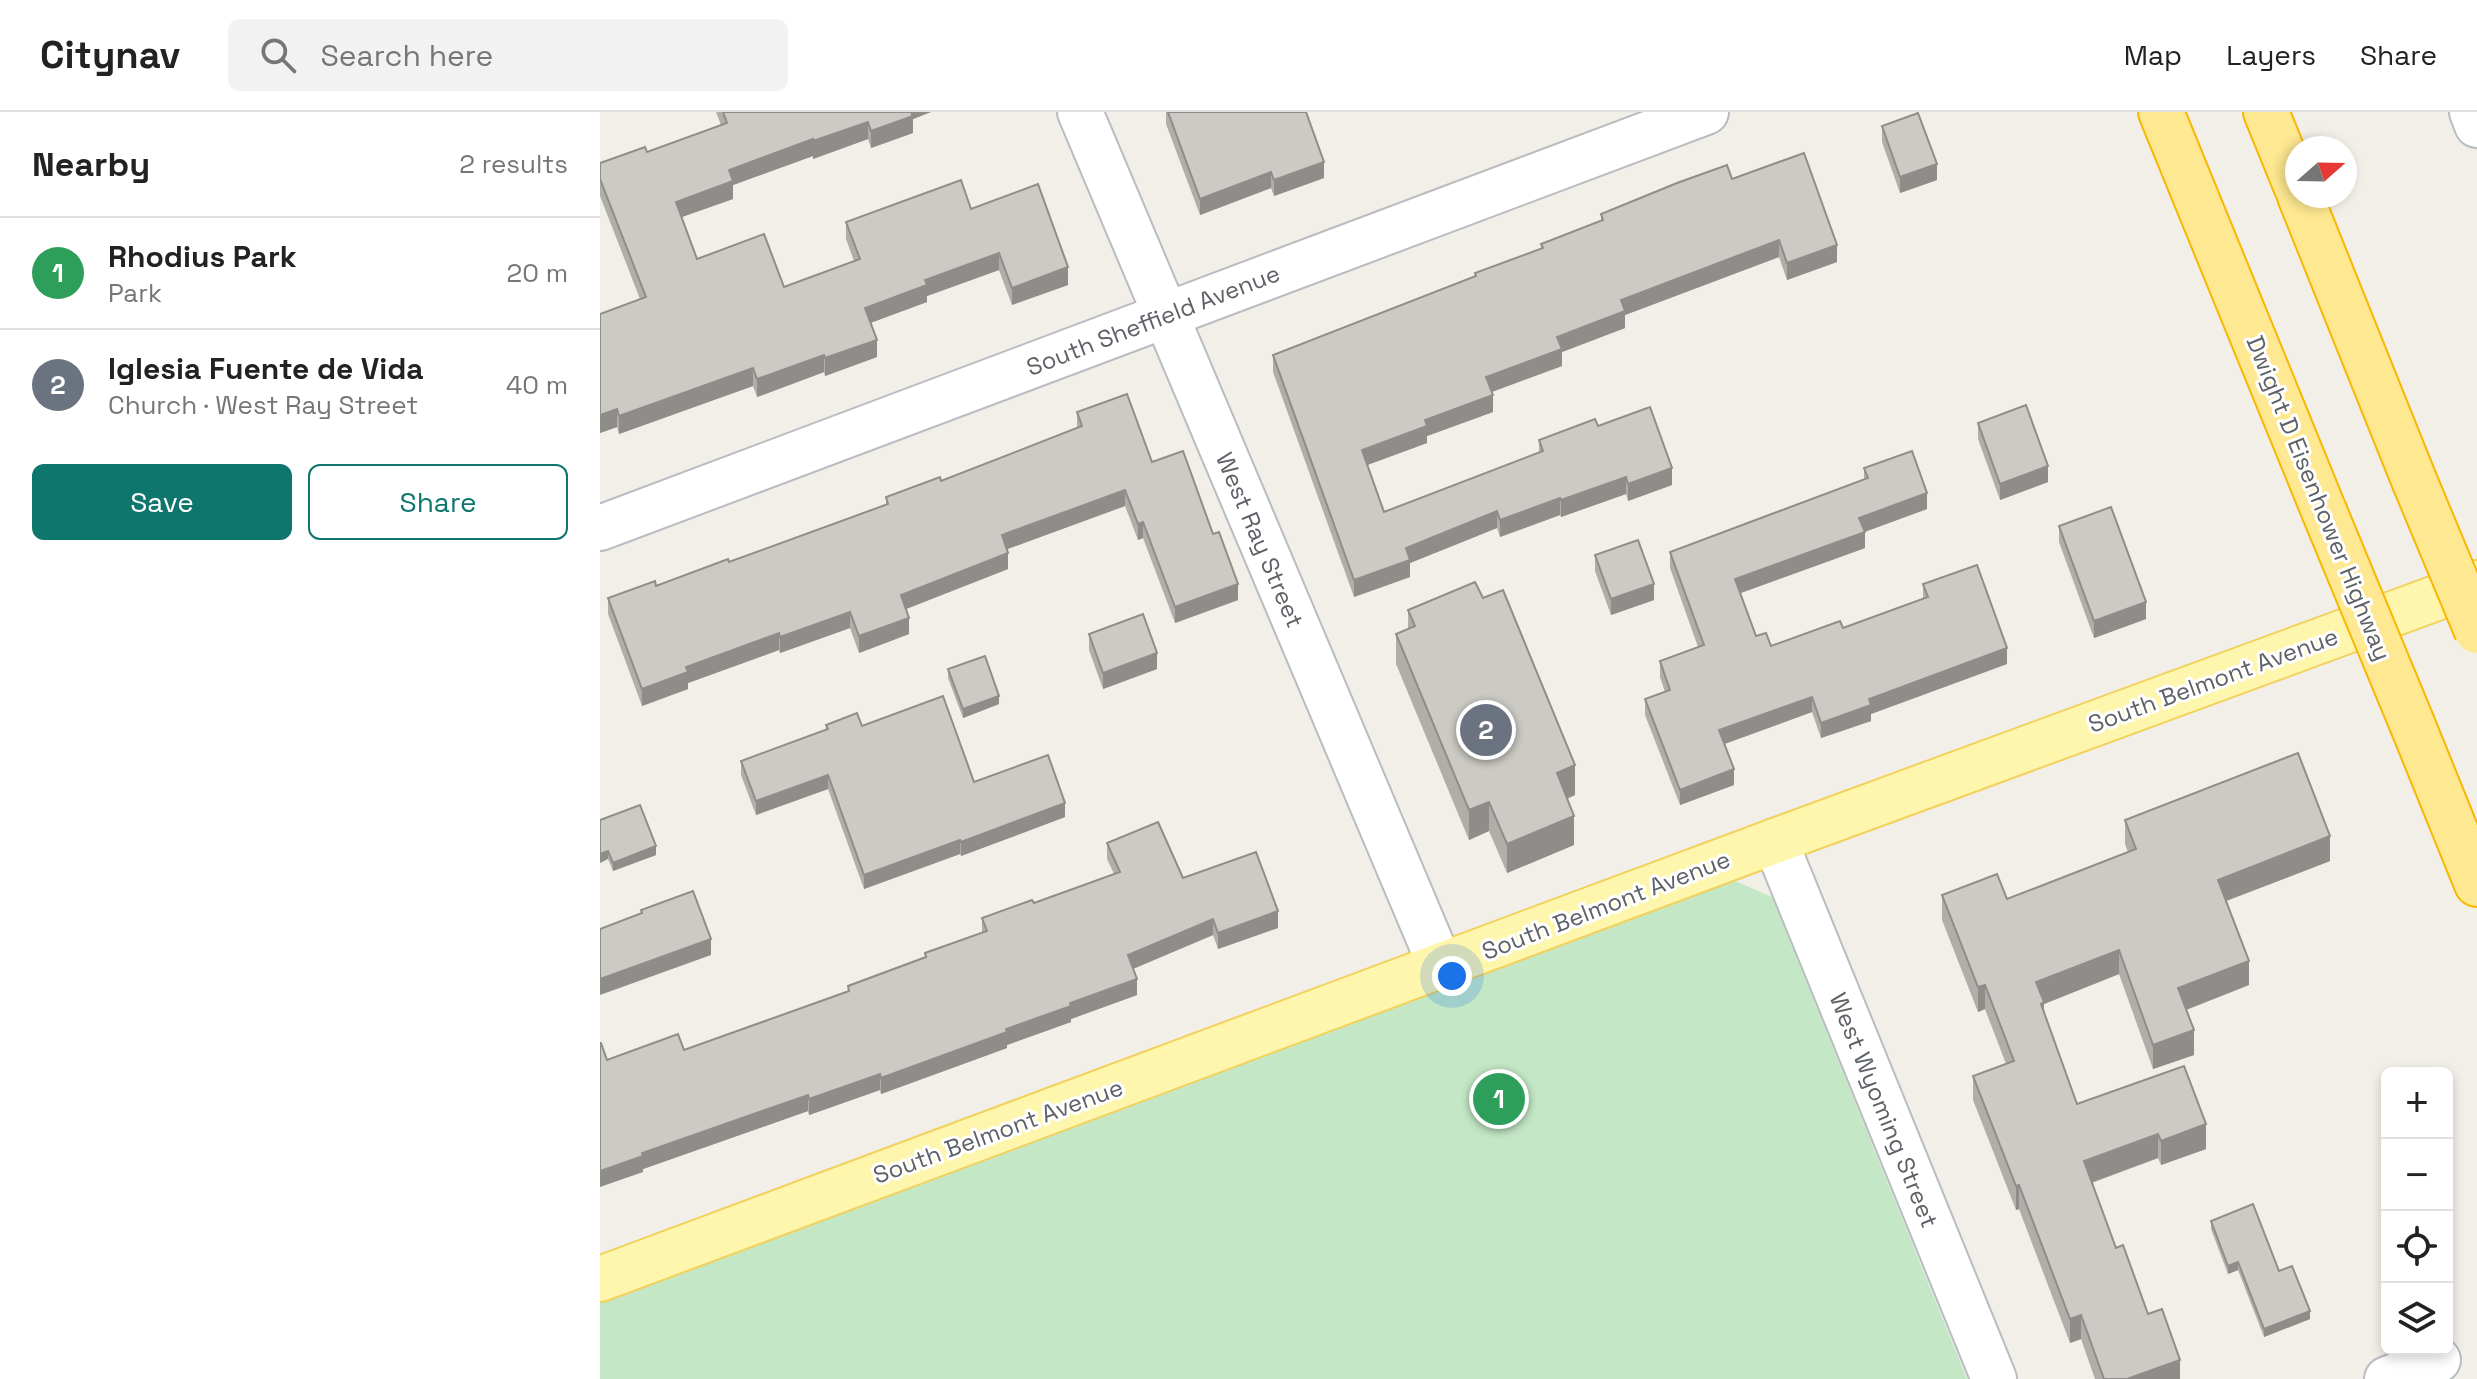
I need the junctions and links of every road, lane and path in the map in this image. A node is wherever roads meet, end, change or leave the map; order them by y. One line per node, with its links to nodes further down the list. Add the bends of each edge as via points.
1 (1080, 112): 9 (street, West Ray Street)
2 (1706, 112): 9 (street, South Sheffield Avenue)
3 (2161, 112): 14 (highway, Dwight D Eisenhower Highway, bridge)
4 (2266, 112): 7 (highway)
5 (2472, 112): 6 (street)
6 (2477, 125)
7 (2285, 159)
8 (2305, 208): 12 (highway, bridge)
9 (1165, 315): 10 (street, South Sheffield Avenue); 15 (street, West Ray Street)
10 (600, 528)
11 (2477, 583): 13 (main road, South Belmont Avenue)
12 (2477, 631)
13 (1775, 841): 15 (main road, South Belmont Avenue); 18 (street, West Wyoming Street)
14 (2477, 884)
15 (1441, 967): 16 (main road, South Belmont Avenue)
16 (600, 1279)
17 (2438, 1360): 19 (street)
18 (1994, 1379)
19 (2387, 1379)

